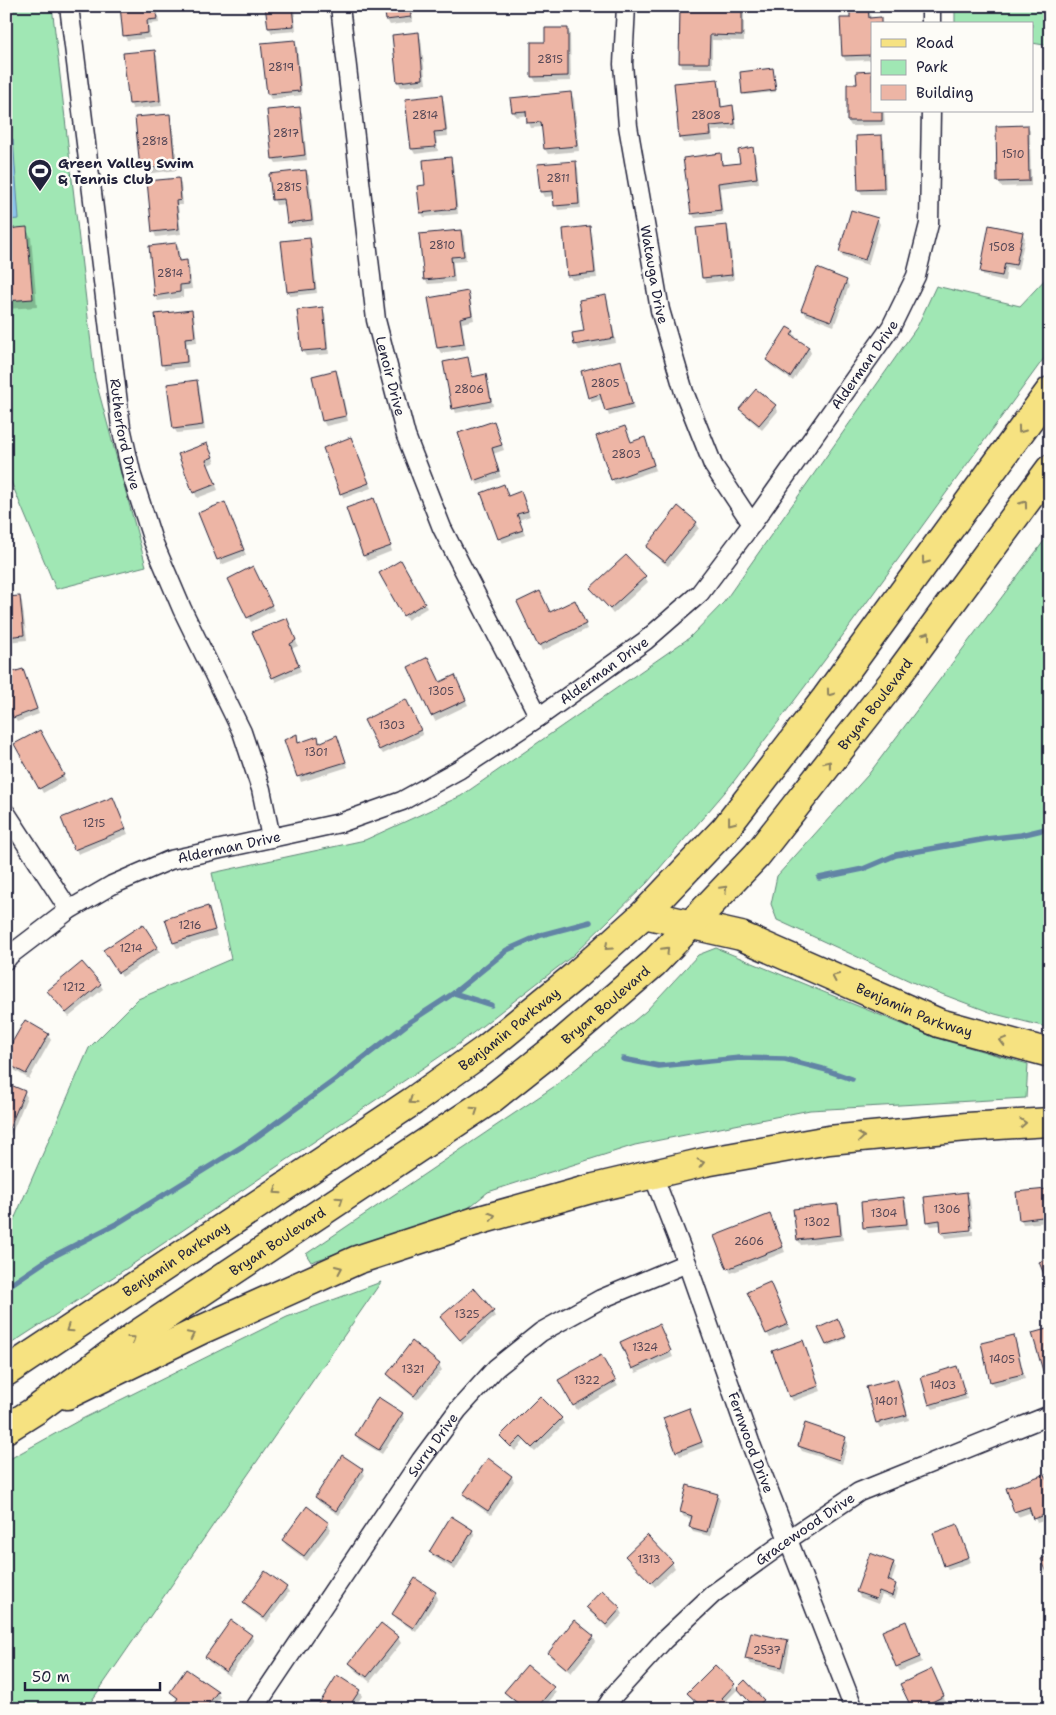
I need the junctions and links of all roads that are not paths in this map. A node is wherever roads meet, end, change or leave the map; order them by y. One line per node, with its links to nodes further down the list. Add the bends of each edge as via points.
1 (68, 6): 12 (street, Rutherford Drive, via 121,427 132,476 156,550 242,732 261,789)
2 (340, 6): 10 (street, Lenoir Drive, via 376,320 406,436 442,528)
3 (626, 6): 9 (street, Watauga Drive, via 623,64 628,126 660,310 684,392 713,465)
4 (931, 6): 5 (street)
5 (931, 22)
6 (931, 112): 9 (street, Alderman Drive, via 929,224 916,276 891,327)
7 (1050, 391): 14 (main road, one-way to 14, via 826,698 731,822)
8 (1050, 469): 15 (main road, Bryan Boulevard, one-way to 8, via 757,855 892,683)
9 (752, 524): 10 (street, Alderman Drive, via 700,593 645,641)
10 (539, 717): 12 (street, Alderman Drive, via 460,769 402,801 340,823)
11 (6, 813): 13 (street)
12 (271, 838): 13 (street, Alderman Drive, via 170,860)
13 (69, 910): 16 (street, Alderman Drive)
14 (644, 914): 15 (main road, Benjamin Parkway); 21 (main road, Benjamin Parkway, one-way to 21, via 493,1043 418,1097)
15 (690, 924): 17 (main road, Benjamin Parkway, one-way to 15, via 939,1023 741,936); 22 (main road, Bryan Boulevard, one-way to 15, via 136,1336 490,1100 653,964)
16 (6, 960)
17 (1050, 1054)
18 (1050, 1122): 19 (main road, one-way to 18, via 829,1140)
19 (653, 1174): 20 (street, Fernwood Drive); 22 (main road, one-way to 19, via 358,1260 482,1219)
20 (687, 1263): 25 (street, Fernwood Drive, via 750,1442); 26 (street, Surry Drive, via 601,1299 541,1332 496,1368 458,1410 421,1460)
21 (6, 1372)
22 (36, 1410): 24 (main road)
23 (1050, 1414): 25 (street, Gracewood Drive, via 859,1492)
24 (6, 1429)
25 (789, 1539): 27 (street, Gracewood Drive, via 713,1594 664,1640); 28 (street, Fernwood Drive)
26 (254, 1709)
27 (605, 1709)
28 (854, 1709)

